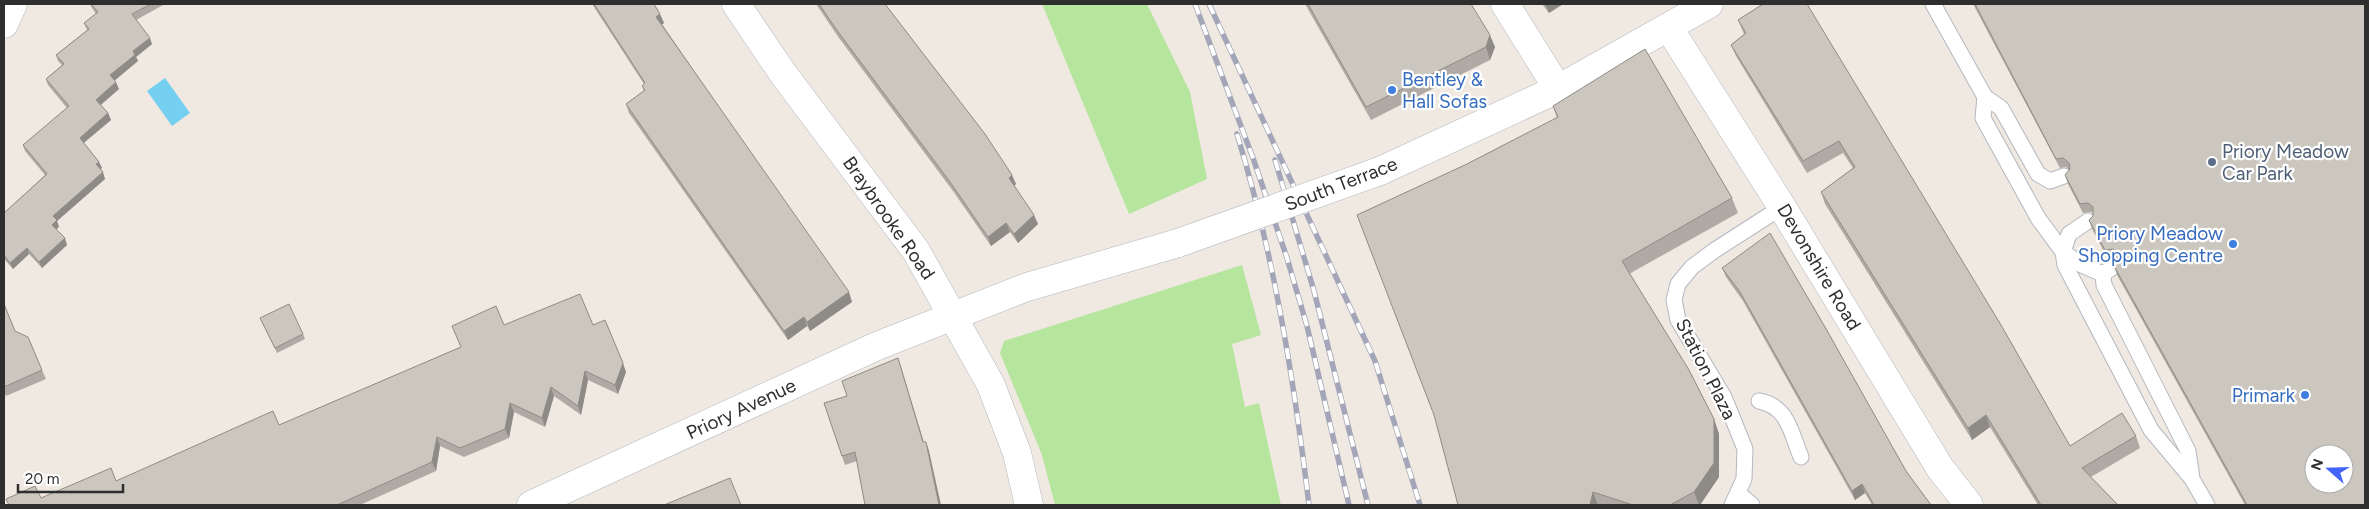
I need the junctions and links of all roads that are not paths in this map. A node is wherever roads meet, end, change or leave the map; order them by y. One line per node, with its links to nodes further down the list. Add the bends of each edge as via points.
1 (12, 4): 6 (street)
2 (736, 4): 14 (street, Braybrooke Road, via 784,75 916,251)
3 (1504, 4): 8 (street)
4 (1709, 4): 7 (street, South Terrace)
5 (1933, 4): 9 (lane)
6 (4, 24)
7 (1669, 28): 8 (street, South Terrace); 11 (street, Devonshire Road)
8 (1558, 89): 14 (street, South Terrace, bridge, via 1380,171 1178,243 1027,287)
9 (1985, 97): 10 (lane, via 2001,108 2038,174 2050,181); 13 (lane, via 1983,118 2004,160 2038,218)
10 (2064, 176)
11 (1782, 207): 18 (lane, Station Plaza, via 1692,267 1678,284 1674,300 1678,320 1724,397 1745,450 1744,479); 22 (street, Devonshire Road, via 1940,468)
12 (2088, 221): 13 (lane, via 2069,234)
13 (2064, 252): 17 (lane, via 2065,265 2151,430); 17 (lane, via 2082,265 2108,270 2104,285 2188,451)
14 (953, 316): 19 (street, Priory Avenue, via 877,346); 20 (street, Braybrooke Road, via 991,386 1017,453)
15 (1759, 401): 16 (lane, via 1780,409)
16 (1801, 457)
17 (2192, 479): 23 (lane)
18 (1735, 499): 21 (lane, Station Plaza)
19 (531, 505)
20 (1029, 505)
21 (1752, 505)
22 (1969, 505)
23 (2208, 505)

